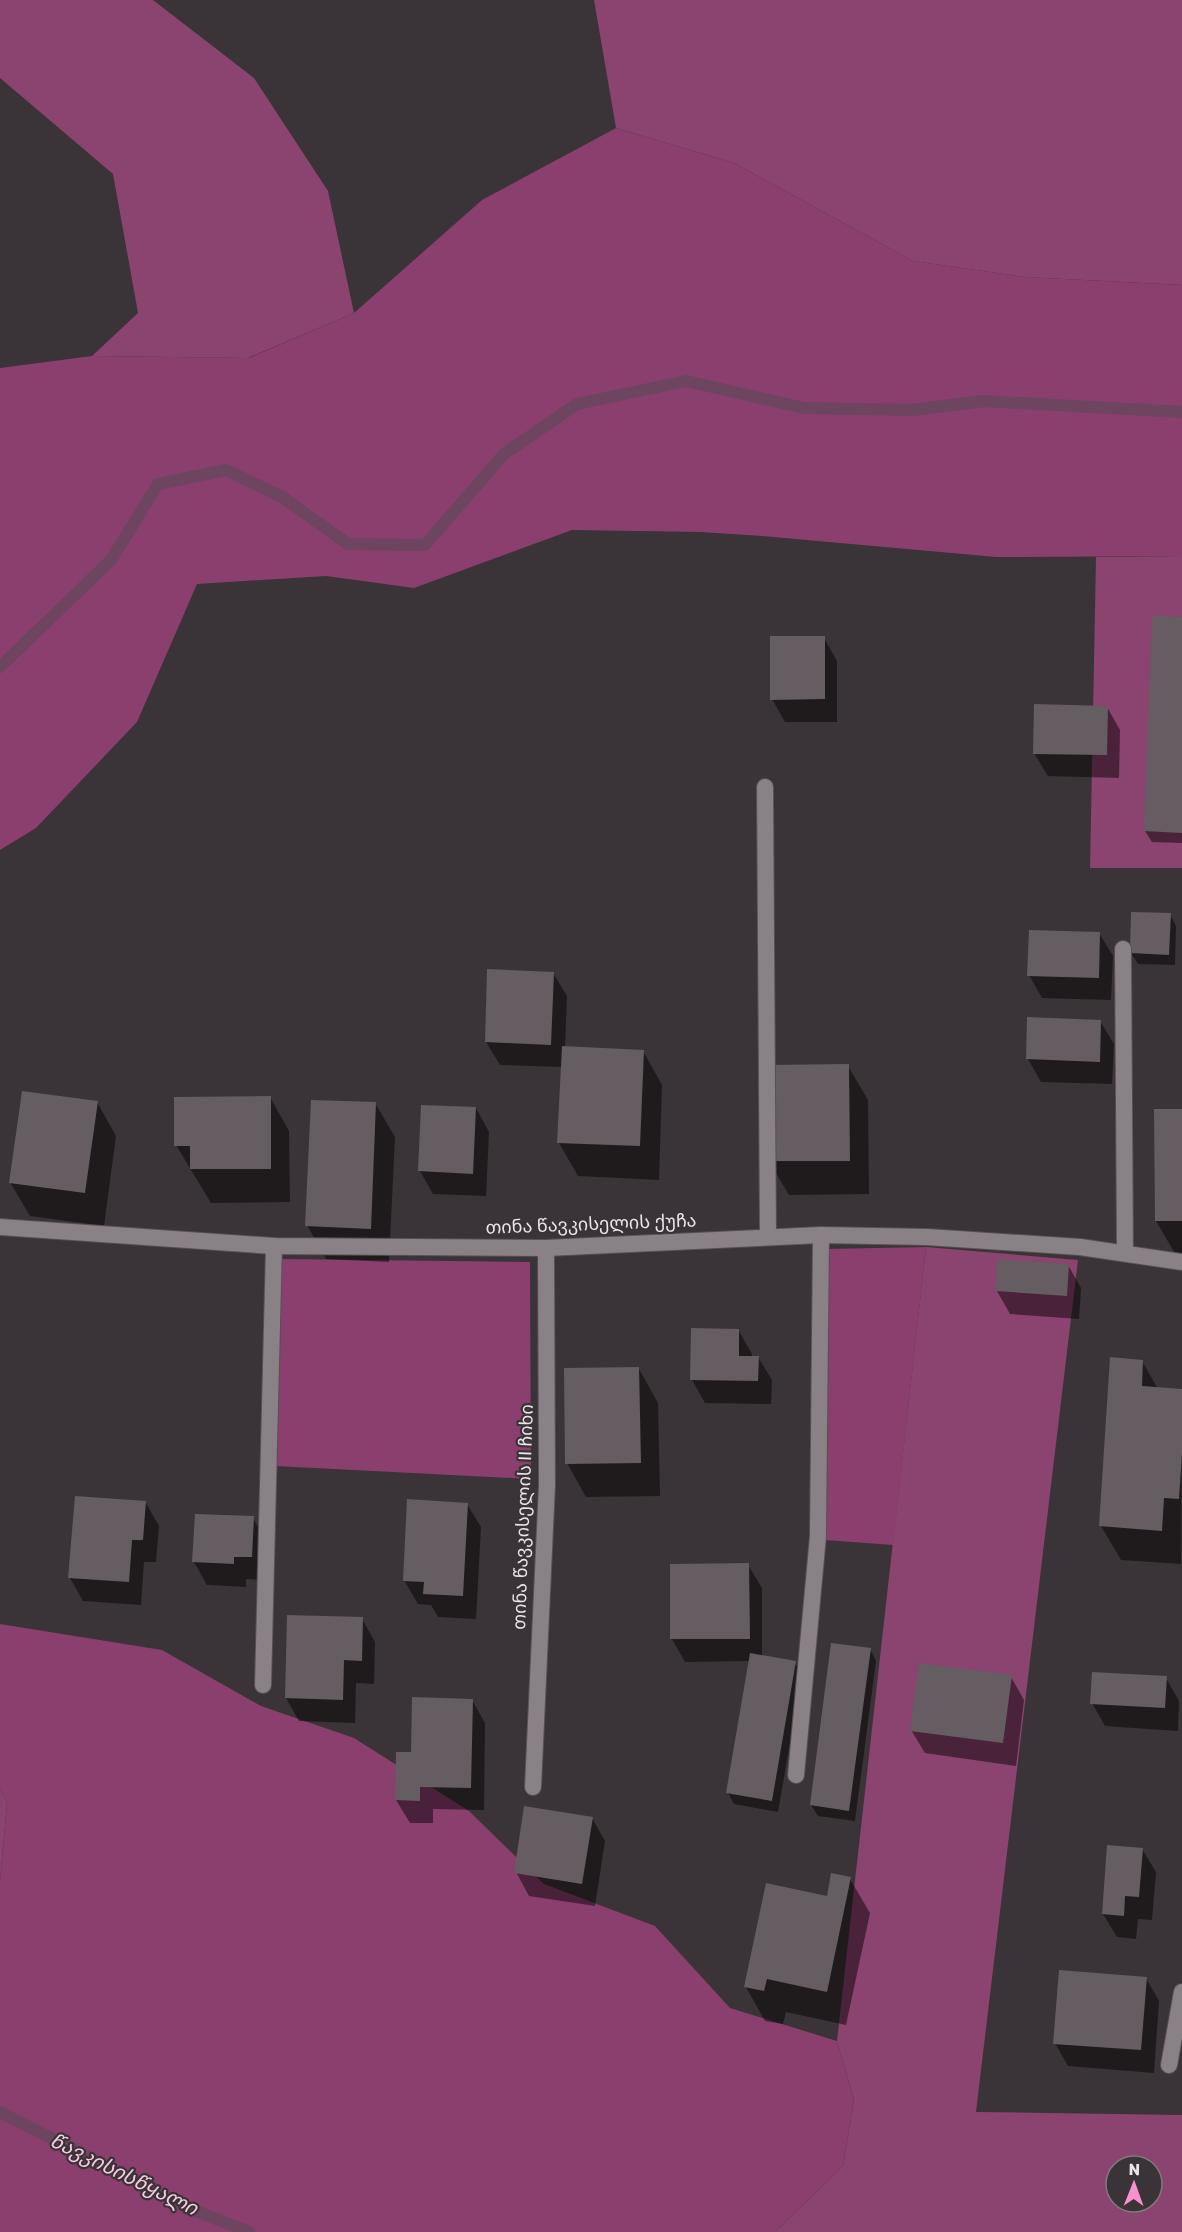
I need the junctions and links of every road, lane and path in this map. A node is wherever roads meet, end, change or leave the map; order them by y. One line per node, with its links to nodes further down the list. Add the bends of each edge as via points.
1 (765, 787): 5 (street)
2 (1123, 949): 8 (street)
3 (0, 1227): 6 (street, თინა წავკისელის ქუჩა)
4 (821, 1235): 5 (street, თინა წავკისელის ქუჩა); 8 (street, თინა წავკისელის ქუჩა, via 974,1240); 11 (street, via 818,1536)
5 (768, 1237): 7 (street, თინა წავკისელის ქუჩა)
6 (274, 1246): 7 (street, თინა წავკისელის ქუჩა); 10 (street)
7 (546, 1248): 12 (street, თინა წავკისელის II ჩიხი, via 547,1485)
8 (1125, 1253): 9 (street, თინა წავკისელის ქუჩა)
9 (1182, 1262)
10 (263, 1685)
11 (796, 1775)
12 (533, 1787)
13 (1182, 1992): 14 (street)
14 (1169, 2065)

